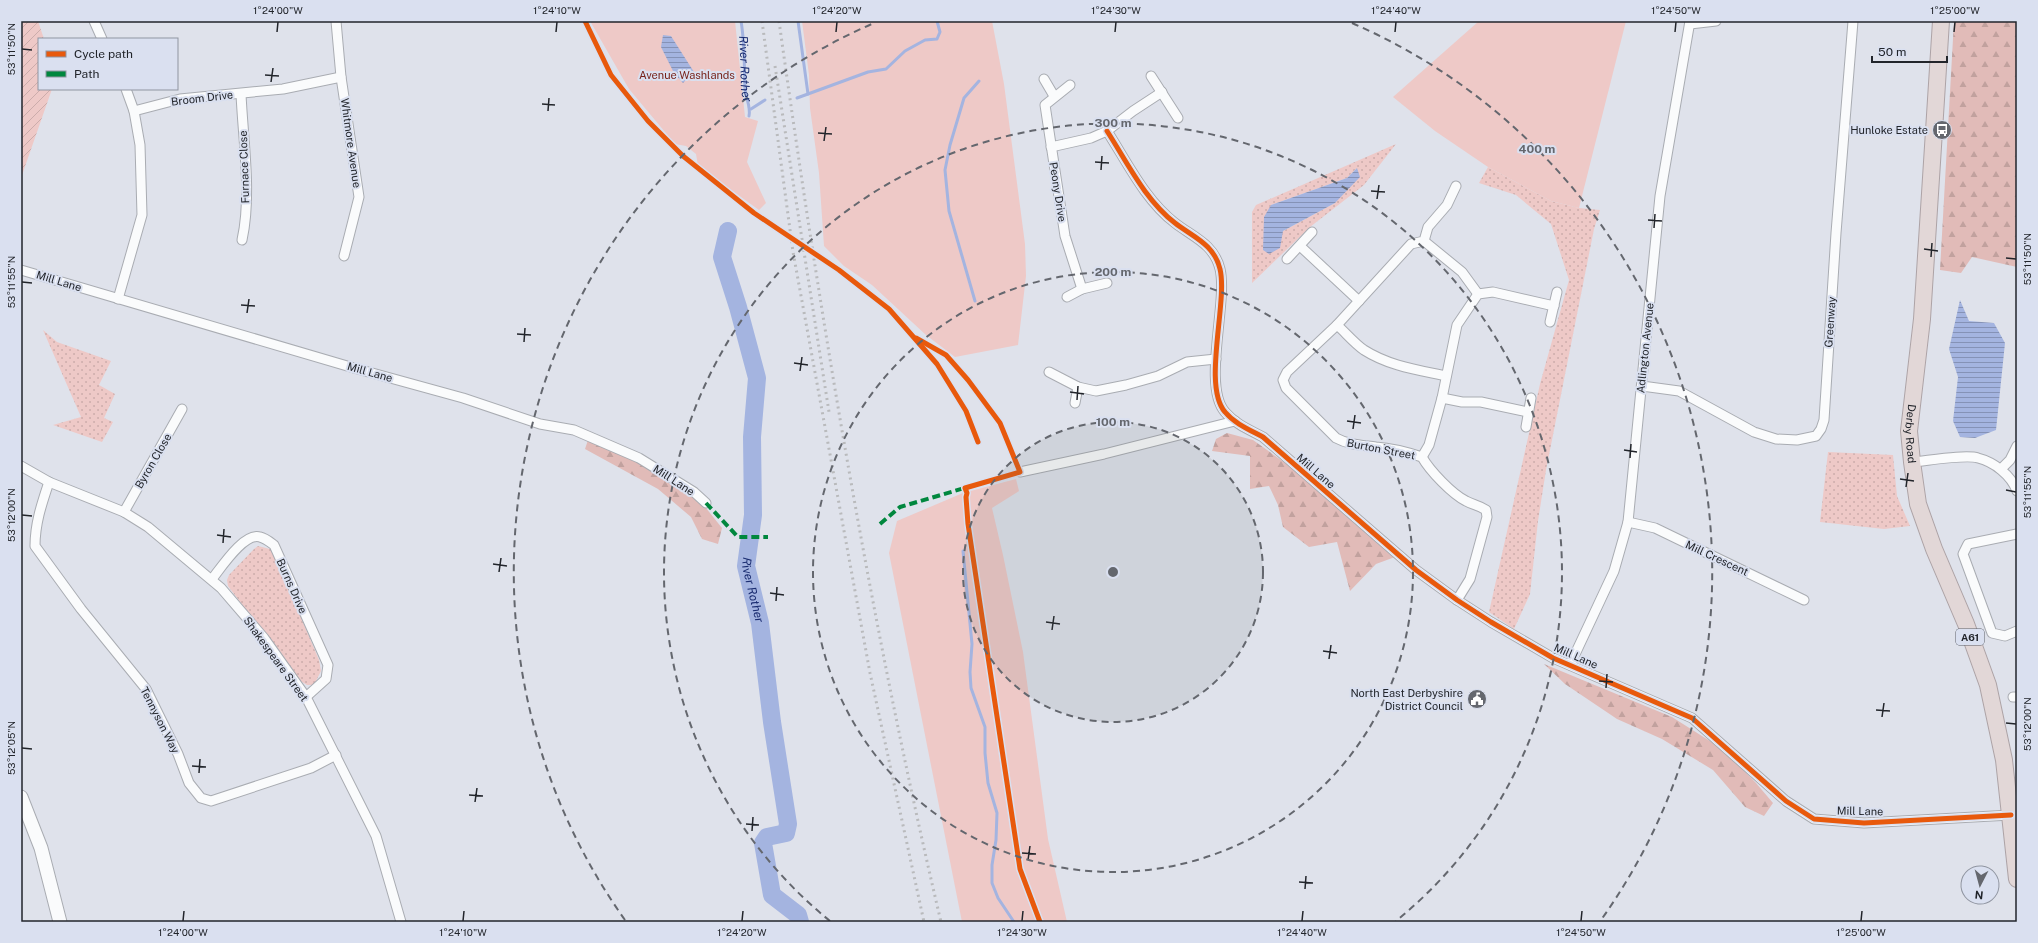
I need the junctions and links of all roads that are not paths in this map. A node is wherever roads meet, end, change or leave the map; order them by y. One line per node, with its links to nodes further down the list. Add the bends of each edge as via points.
1 (94, 21): 7 (street)
2 (336, 21): 9 (street, Whitmore Avenue)
3 (1716, 21): 6 (street)
4 (1853, 21): 41 (street, Greenway, via 1824,420 1821,430 1816,436 1797,440 1776,439 1754,432 1679,391)
5 (1941, 21): 52 (highway, Derby Road / A61, via 1922,319 1909,431)
6 (1690, 22): 41 (street, Adlington Avenue, via 1660,196)
7 (102, 38)
8 (1151, 76): 13 (street)
9 (341, 77): 14 (street, Broom Drive, via 283,89); 25 (street, Whitmore Avenue, via 359,197)
10 (1044, 79): 15 (street)
11 (1070, 85): 15 (street, Peony Drive)
12 (126, 90): 16 (street)
13 (1162, 92): 17 (street); 18 (street)
14 (241, 94): 16 (street, Broom Drive, via 180,99); 22 (street, Furnace Close, via 246,192 246,224)
15 (1054, 96): 19 (street, Peony Drive, via 1045,105)
16 (134, 111): 33 (street, via 140,144 142,215)
17 (1178, 118)
18 (1106, 131): 19 (street, via 1091,138); 38 (street, Mill Lane, via 1158,208 1205,243 1213,252 1220,268 1222,282)
19 (1051, 147): 29 (street, Peony Drive, via 1065,236)
20 (1456, 186): 23 (street, via 1447,205 1428,227)
21 (1312, 232): 24 (street)
22 (242, 240)
23 (1424, 241): 31 (street, via 1462,272); 34 (street, Burton Street, via 1411,244)
24 (1300, 246): 26 (street); 34 (street)
25 (344, 256)
26 (1287, 259)
27 (21, 270): 33 (street, Mill Lane)
28 (1107, 283): 29 (street)
29 (1082, 289): 32 (street)
30 (1557, 292): 35 (street)
31 (1478, 294): 35 (street, via 1492,292); 40 (street, via 1457,325)
32 (1067, 297)
33 (118, 299): 58 (street, Mill Lane, via 463,398 540,424 574,430 639,458 694,492)
34 (1359, 301): 37 (street, Burton Street)
35 (1554, 306): 36 (street)
36 (1550, 322)
37 (1337, 325): 40 (street, via 1363,349 1375,356 1403,367); 51 (street, Burton Street, via 1287,372 1283,380 1286,388 1336,438 1346,443)
38 (1216, 359): 42 (street, via 1187,362 1158,376 1126,385 1096,391); 48 (street, Mill Lane, via 1219,401 1224,412)
39 (1049, 372): 42 (street)
40 (1446, 376): 43 (street)
41 (1642, 386): 60 (street, Adlington Avenue)
42 (1078, 387): 45 (street)
43 (1442, 398): 47 (street, via 1481,402); 51 (street, via 1429,445)
44 (1531, 398): 47 (street)
45 (1074, 403)
46 (182, 409): 59 (street, Byron Close)
47 (1528, 412): 49 (street)
48 (1235, 421): 55 (street); 63 (street, Mill Lane, via 1263,437 1416,570)
49 (1526, 427)
50 (2017, 446): 54 (street, via 2010,460)
51 (1422, 457): 63 (street, Burton Street, via 1432,471 1460,497 1486,510 1470,580)
52 (1912, 462): 54 (street, via 1977,457); 70 (highway, Derby Road / A61, via 1918,504 1988,684 1999,728)
53 (21, 466): 56 (street, Shakespeare Street)
54 (2001, 469): 57 (street, via 2015,485)
55 (1020, 472)
56 (49, 482): 59 (street, Shakespeare Street); 68 (street, Tennyson Way, via 40,509 35,546 81,609 146,689 178,754 189,783 201,798 211,801 311,768)
57 (2017, 492)
58 (706, 503)
59 (124, 512): 62 (street, Shakespeare Street, via 148,527)
60 (1628, 522): 64 (street, Mill Crescent, via 1655,528); 66 (street, Adlington Avenue, via 1614,571)
61 (2017, 534): 65 (street, via 1968,544 1963,554 1992,633 2005,636)
62 (212, 579): 67 (street, Shakespeare Street, via 264,638); 67 (street, Burns Drive, via 235,550 249,538 260,536 274,545 328,665 326,680)
63 (1457, 600): 66 (street, Mill Lane, via 1552,658)
64 (1804, 600)
65 (2017, 631)
66 (1570, 665): 70 (street, Mill Lane, via 1692,718 1786,801 1814,819 1864,823)
67 (306, 697): 68 (street, Shakespeare Street)
68 (336, 754): 73 (street, Shakespeare Street, via 376,836)
69 (21, 797): 72 (main road, via 41,848)
70 (2011, 815): 71 (highway, Derby Road / A61)
71 (2017, 879)
72 (60, 922)
73 (401, 922)

